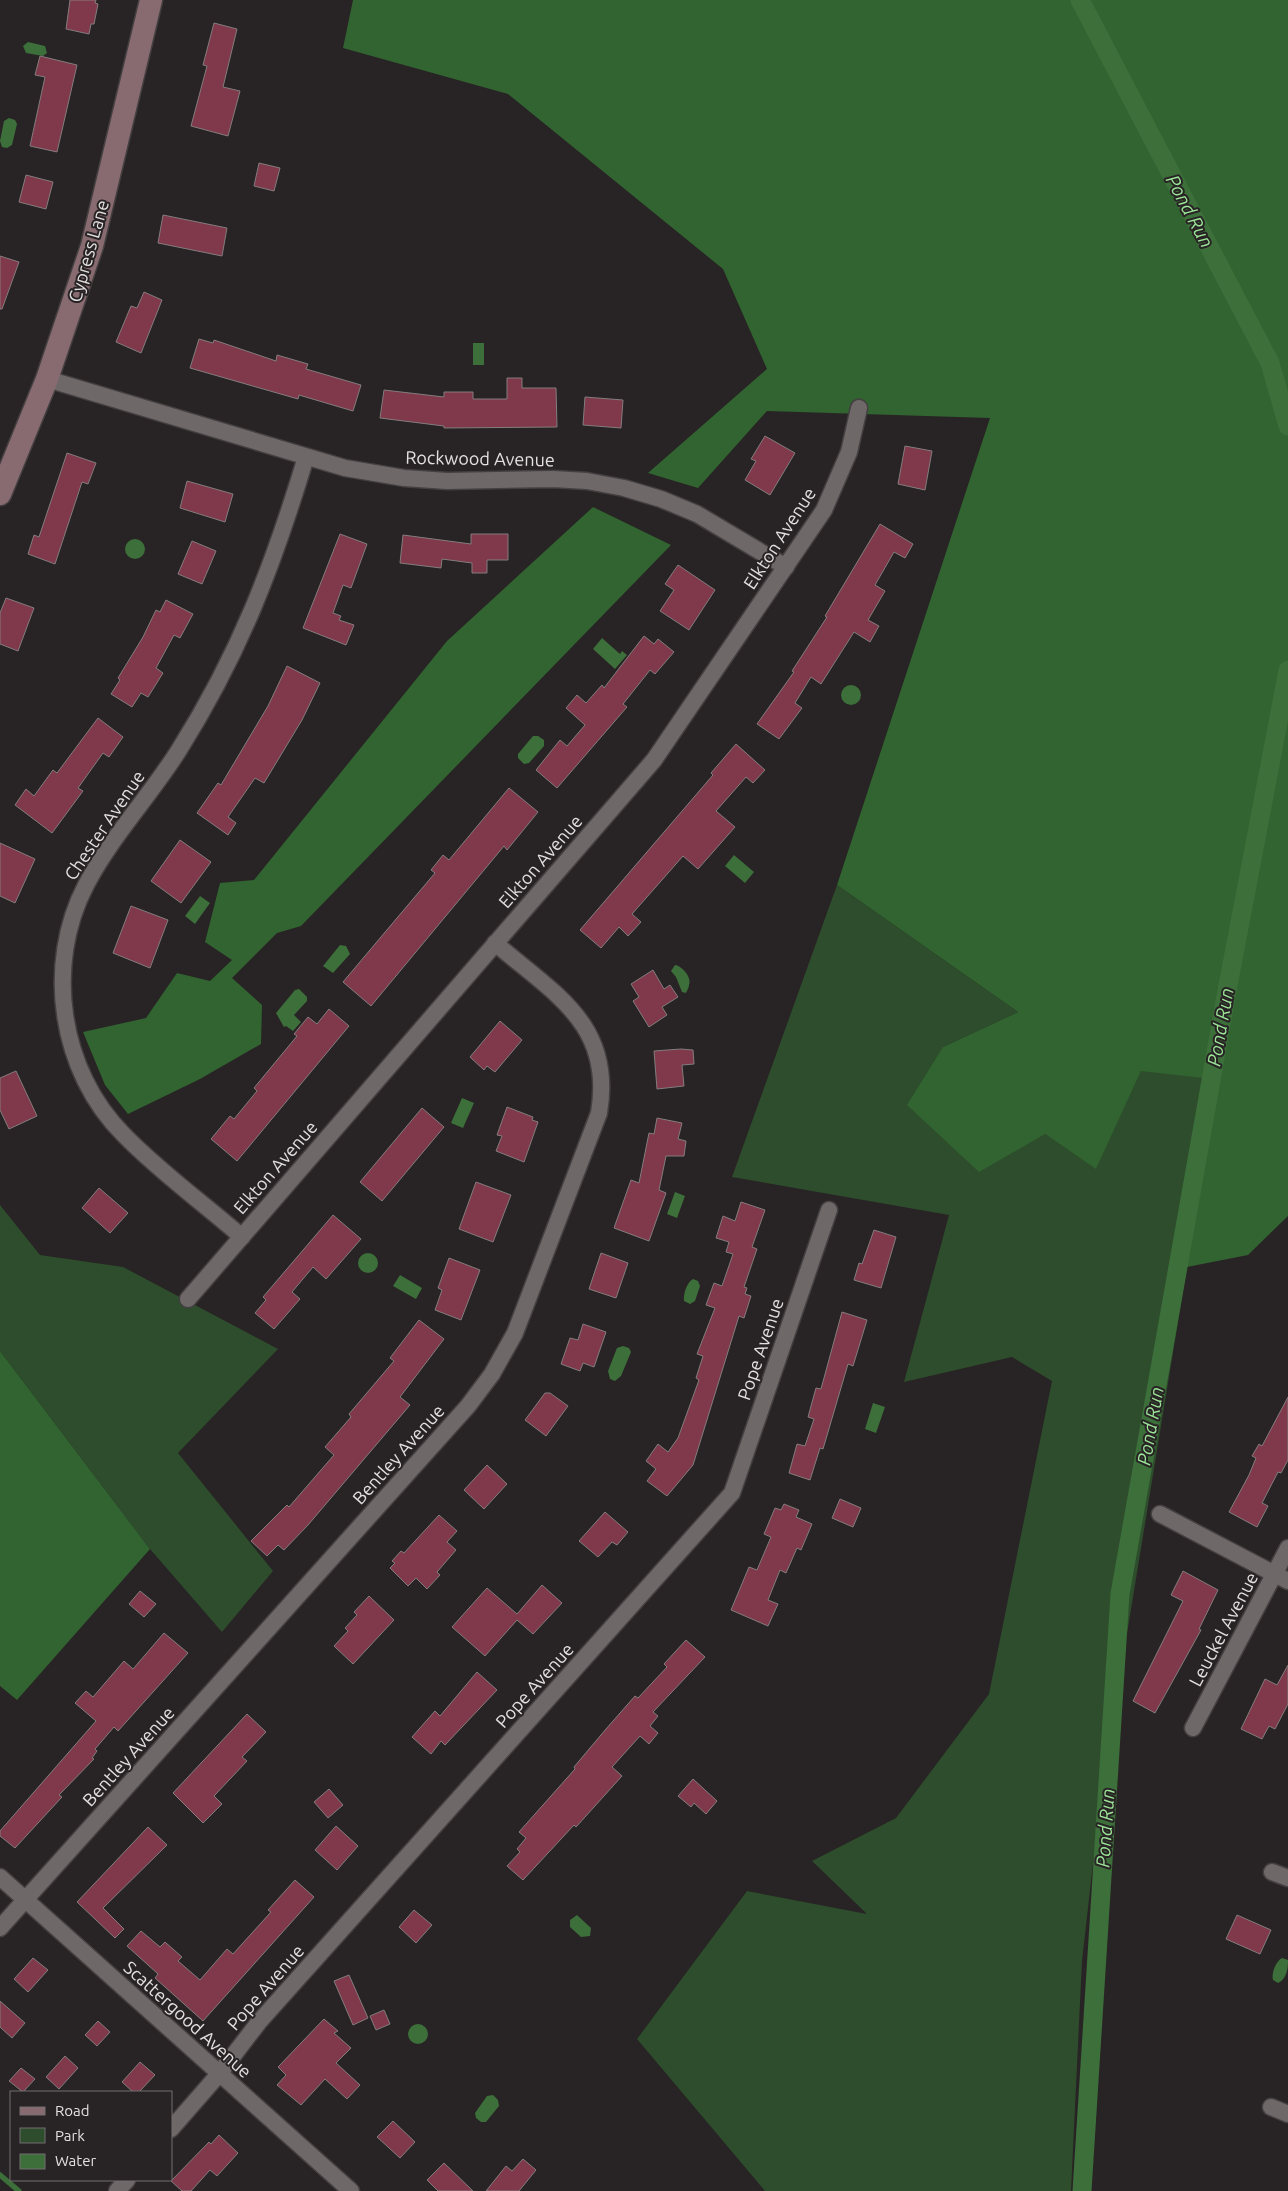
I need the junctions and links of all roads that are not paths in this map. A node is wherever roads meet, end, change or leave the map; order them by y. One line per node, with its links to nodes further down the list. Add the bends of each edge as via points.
1 (151, 0): 2 (street, Cypress Lane, via 92,246)
2 (47, 379): 4 (street, Rockwood Avenue); 5 (street, Cypress Lane)
3 (860, 408): 6 (street, Elkton Avenue, via 839,479 824,510)
4 (306, 457): 6 (street, Rockwood Avenue, via 345,468 404,478 448,481 552,479 624,488 697,514); 9 (street, Chester Avenue, via 274,560 239,645 178,752 94,869 73,916 62,984 71,1044 83,1076 102,1109 124,1135)
5 (0, 494)
6 (786, 567): 7 (street, Elkton Avenue, via 654,760)
7 (495, 943): 9 (street, Elkton Avenue); 18 (street, Bentley Avenue, via 575,1013 598,1052 602,1072 599,1113 515,1333 492,1374 468,1406)
8 (829, 1210): 20 (street, Pope Avenue, via 732,1493 259,2022)
9 (242, 1237): 10 (street, Elkton Avenue)
10 (188, 1299)
11 (1160, 1514): 13 (street)
12 (1288, 1548): 13 (street, Leuckel Avenue)
13 (1281, 1578): 14 (street, Leuckel Avenue)
14 (1193, 1728)
15 (1272, 1872): 17 (street)
16 (0, 1877): 18 (street, Scattergood Avenue)
17 (1288, 1878)
18 (25, 1900): 19 (street, Bentley Avenue); 20 (street, Scattergood Avenue)
19 (0, 1928)
20 (219, 2074): 23 (street, Pope Avenue); 26 (street, Scattergood Avenue)
21 (1271, 2107): 22 (street)
22 (1288, 2114)
23 (172, 2128)
24 (126, 2181): 25 (street)
25 (117, 2191)
26 (351, 2191)

